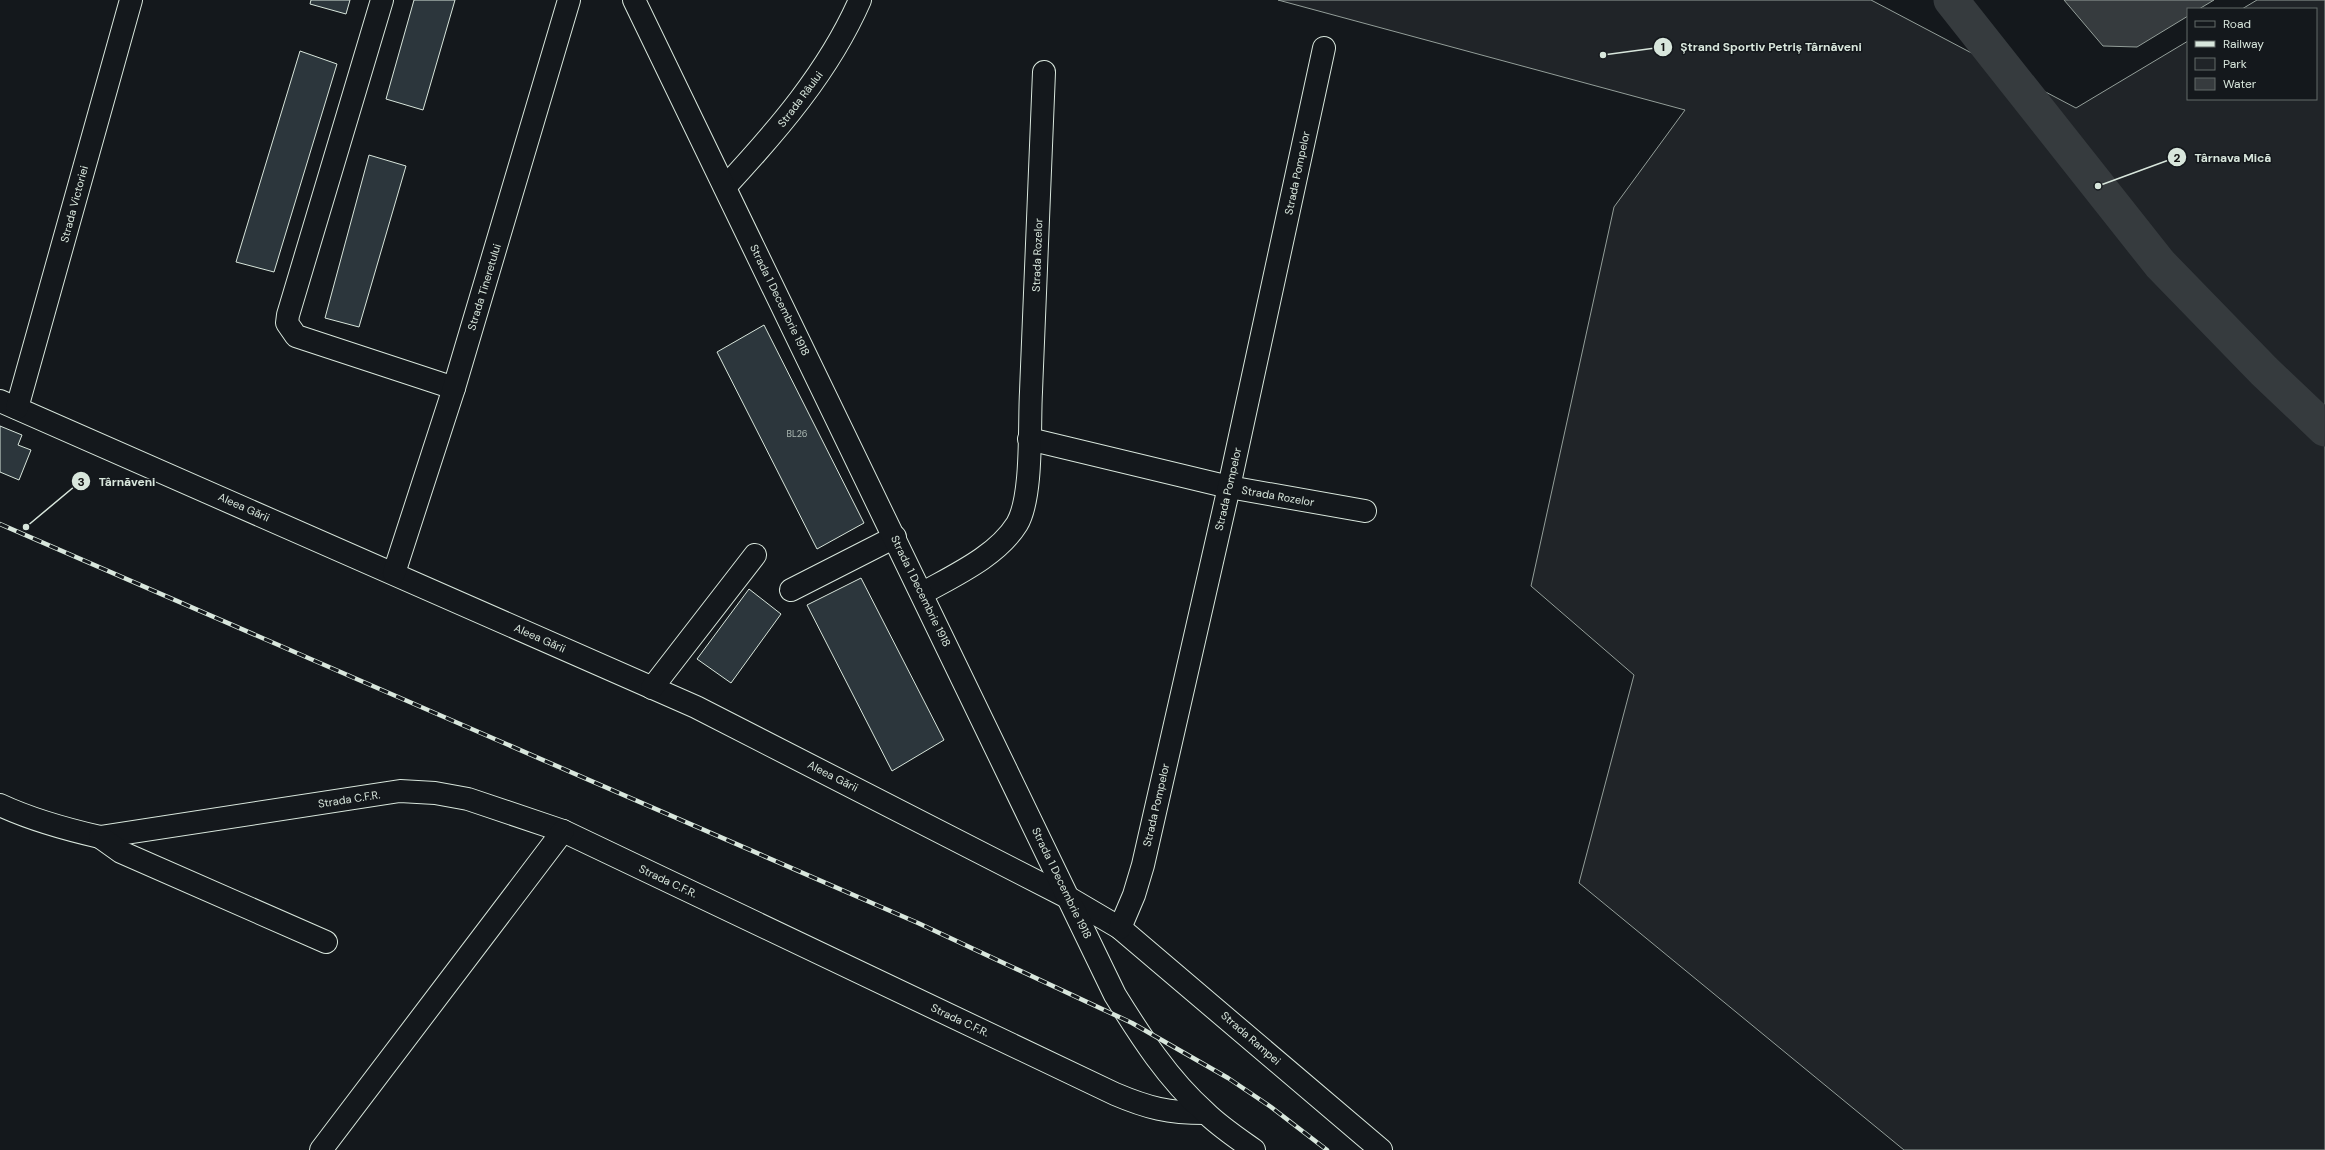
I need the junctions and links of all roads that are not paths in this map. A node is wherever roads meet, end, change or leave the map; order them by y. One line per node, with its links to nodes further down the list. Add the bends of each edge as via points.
1 (131, 0): 10 (street, Strada Victoriei)
2 (382, 0): 9 (street, via 287,323 296,336)
3 (569, 0): 9 (street, Strada Tineretului)
4 (634, 0): 8 (street, Strada 1 Decembrie 1918)
5 (860, 0): 8 (street, Strada Râului, via 822,70 772,137)
6 (1324, 48): 12 (street, Strada Pompelor)
7 (1044, 72): 11 (street, Strada Rozelor)
8 (725, 187): 14 (street, Strada 1 Decembrie 1918)
9 (454, 388): 16 (street, Strada Tineretului)
10 (9, 405): 16 (street, Aleea Gării)
11 (1029, 439): 12 (street, Strada Rozelor); 18 (street, Strada Rozelor, via 1024,508 1017,523 992,551)
12 (1229, 487): 13 (street, Strada Rozelor); 24 (street, Strada Pompelor, via 1142,865 1134,896)
13 (1365, 511)
14 (895, 537): 17 (street); 18 (street, Strada 1 Decembrie 1918)
15 (755, 555): 19 (street)
16 (394, 573): 19 (street, Aleea Gării)
17 (791, 590)
18 (923, 593): 23 (street, Strada 1 Decembrie 1918)
19 (652, 688): 23 (street, Aleea Gării, via 782,750)
20 (0, 805): 22 (street, Strada C.F.R., via 57,827)
21 (563, 831): 22 (street, Strada C.F.R., via 468,799 435,793 400,791); 26 (street, Strada C.F.R., via 1115,1094 1144,1106 1175,1113); 27 (street)
22 (100, 837): 25 (street, Strada C.F.R., via 121,852)
23 (1069, 898): 24 (street, Aleea Gării); 26 (street, Strada 1 Decembrie 1918, via 1132,1023 1156,1058)
24 (1120, 928): 29 (street, Strada Rampei)
25 (326, 942)
26 (1205, 1113): 28 (street, Strada 1 Decembrie 1918)
27 (321, 1150)
28 (1254, 1150)
29 (1381, 1150)

